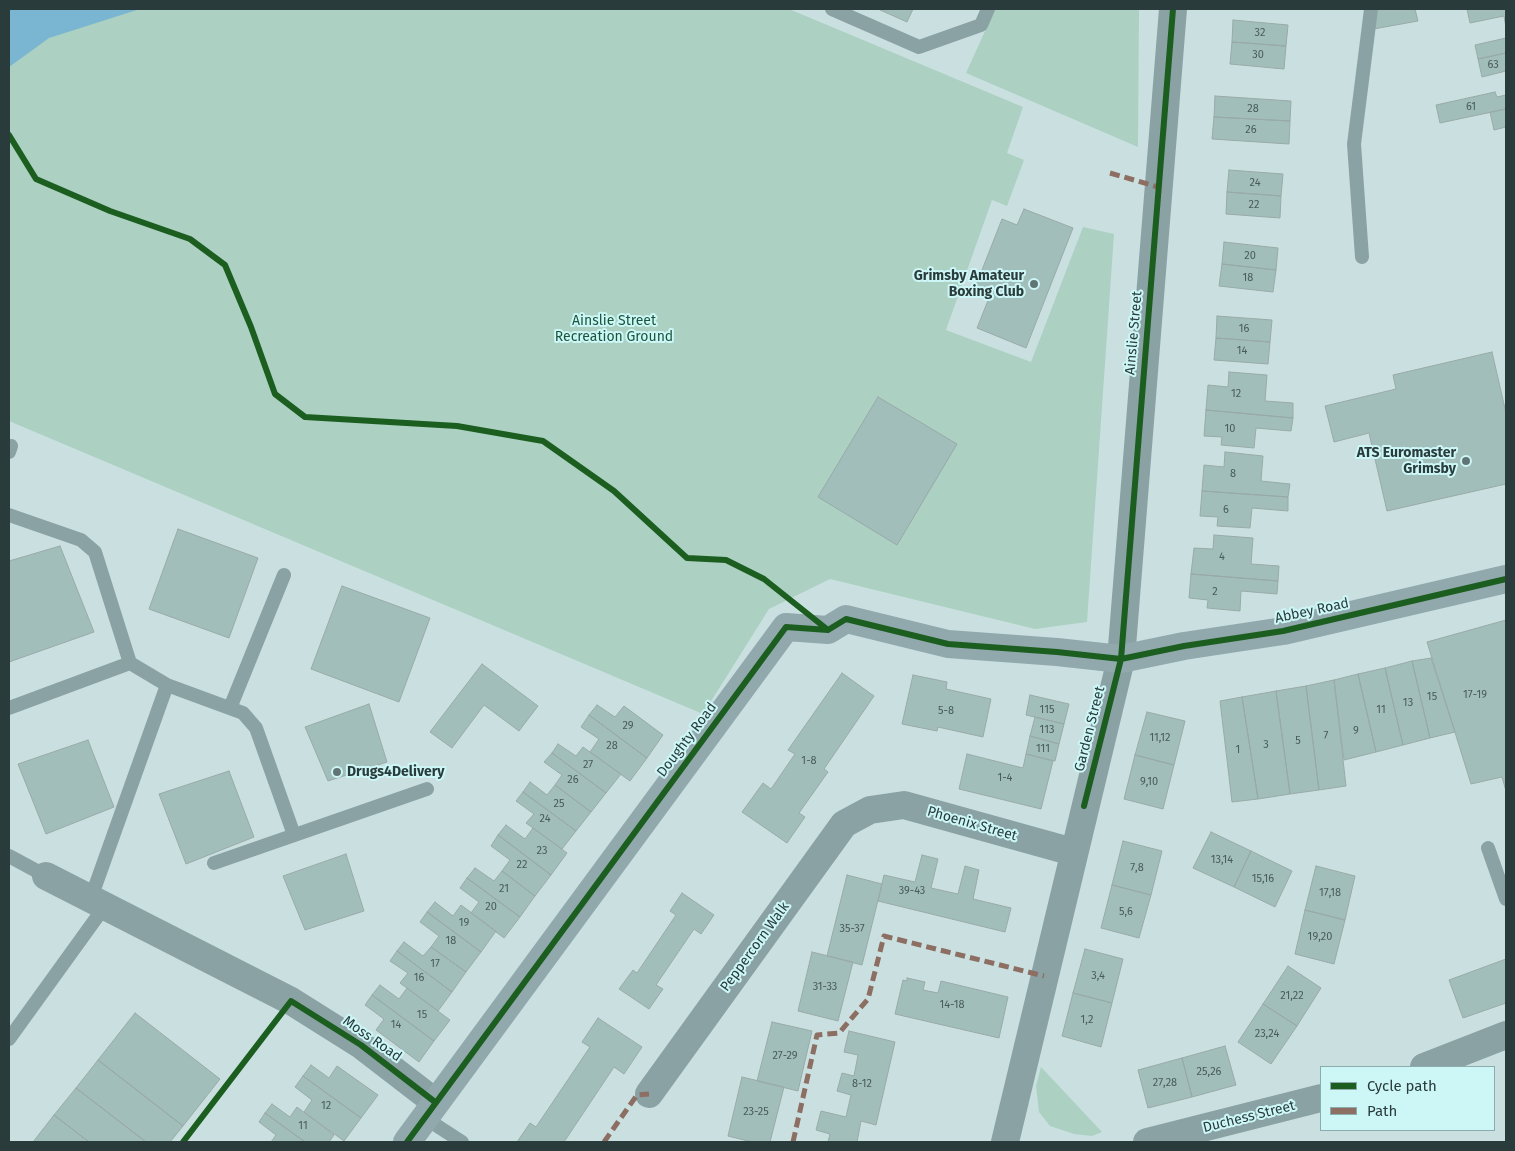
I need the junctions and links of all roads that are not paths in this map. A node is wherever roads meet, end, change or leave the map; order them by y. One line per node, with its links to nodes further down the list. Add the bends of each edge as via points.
1 (832, 9): 2 (lane, via 918,47 981,25)
2 (988, 9)
3 (1173, 9): 9 (street, Ainslie Street)
4 (1371, 9): 5 (lane, via 1354,144)
5 (1362, 257)
6 (9, 515): 10 (lane, via 82,540 95,552)
7 (284, 575): 13 (lane)
8 (1506, 579): 9 (street, Abbey Road, via 1283,631)
9 (1121, 658): 18 (street, Garden Street); 29 (street, Doughty Road, via 948,644 846,620 828,630 786,627)
10 (130, 663): 11 (lane); 12 (lane)
11 (167, 685): 13 (lane); 23 (lane)
12 (9, 708)
13 (230, 708): 16 (lane, via 243,713 256,728)
14 (427, 789): 16 (lane)
15 (870, 810): 18 (street, Phoenix Street, via 904,805); 27 (street, Peppercorn Walk, via 844,824)
16 (294, 835): 20 (lane)
17 (1488, 848): 22 (lane)
18 (1073, 852): 32 (street, Garden Street)
19 (9, 856): 21 (lane)
20 (214, 863)
21 (46, 876): 23 (street, Moss Road)
22 (1506, 899)
23 (98, 902): 25 (lane); 29 (street, Moss Road, via 291,1001 361,1045)
24 (1506, 1035): 26 (street)
25 (9, 1039)
26 (1427, 1066)
27 (649, 1094)
28 (1320, 1098): 33 (street, Duchess Street)
29 (430, 1110): 30 (street, Doughty Road); 31 (lane)
30 (407, 1142)
31 (462, 1142)
32 (1004, 1142)
33 (1147, 1142)

